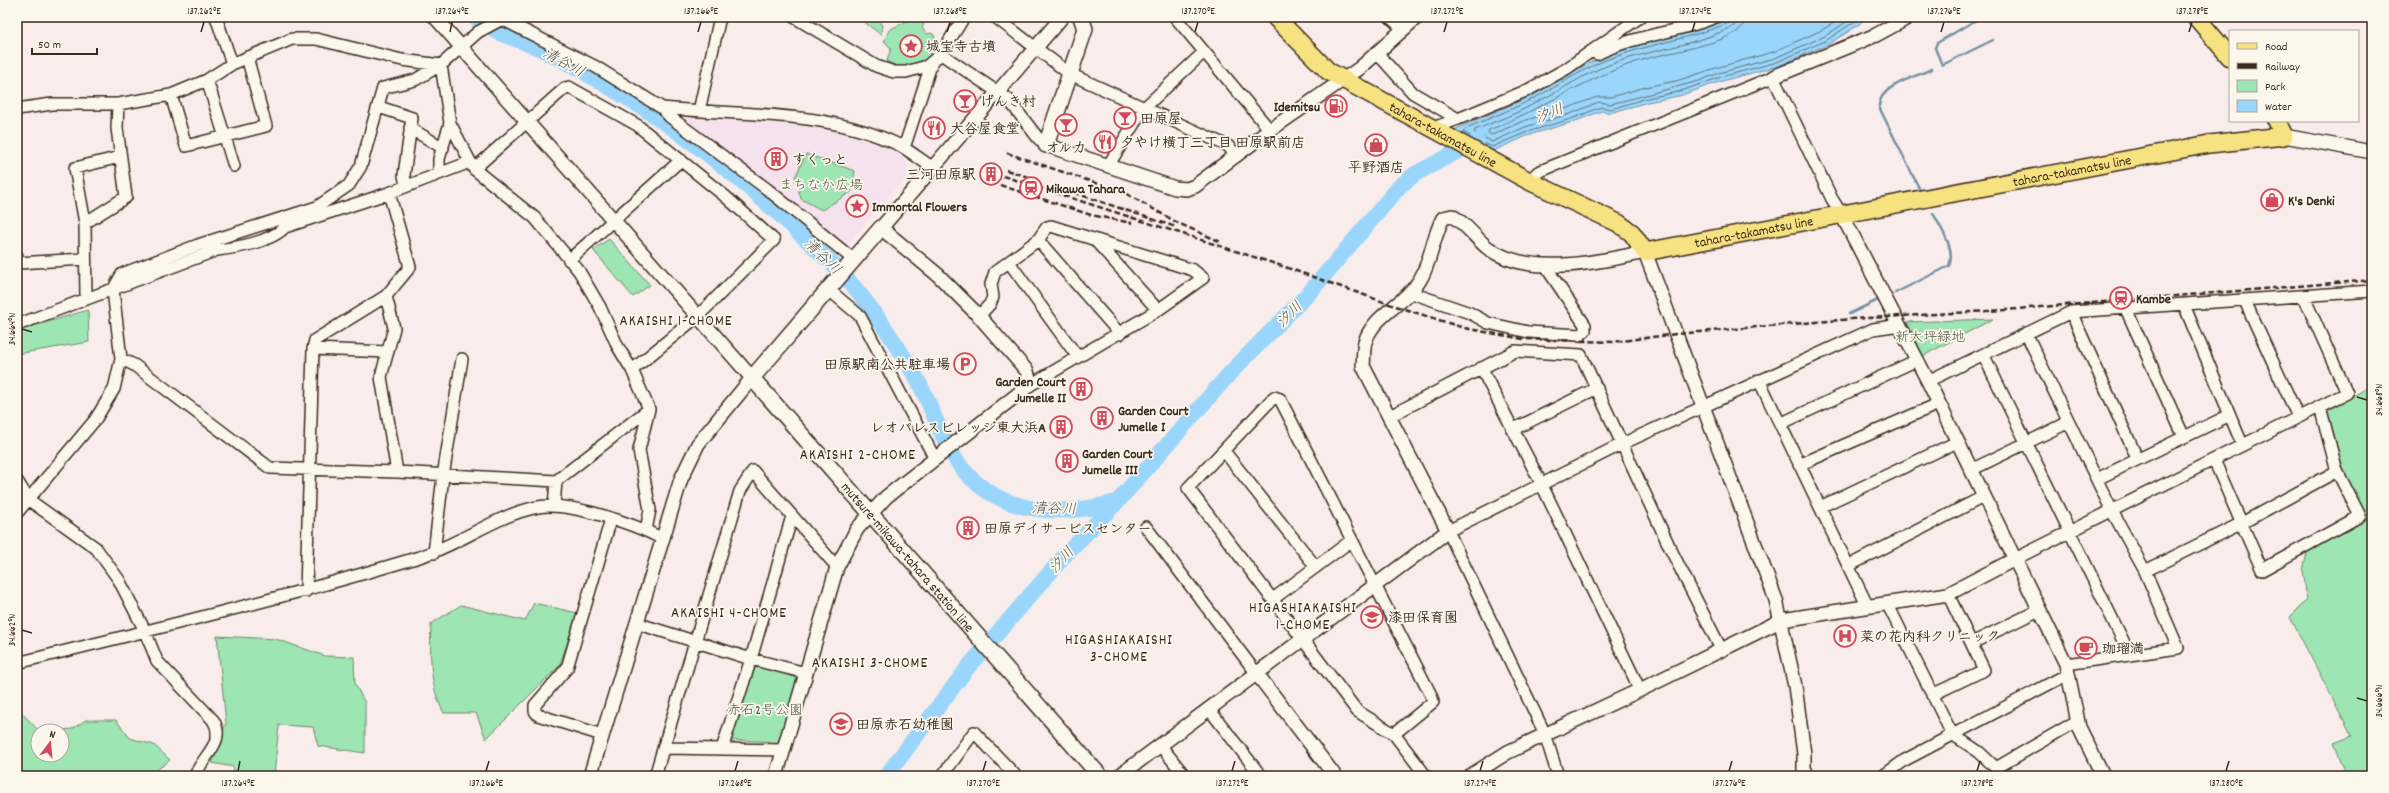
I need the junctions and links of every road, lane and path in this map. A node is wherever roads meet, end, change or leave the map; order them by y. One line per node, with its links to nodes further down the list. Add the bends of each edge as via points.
1 (216, 17): 27 (street)
2 (435, 17): 19 (street)
3 (720, 17): 41 (street)
4 (794, 17): 26 (street, via 876,66 894,72 906,72)
5 (964, 17): 23 (street)
6 (995, 17): 20 (street)
7 (1062, 17): 20 (street)
8 (1081, 17): 30 (main road, via 1085,30)
9 (1175, 17): 21 (street)
10 (1275, 17): 32 (main road, tahara-takamatsu line, via 1328,70)
11 (1390, 17): 18 (street)
12 (1417, 17): 18 (street)
13 (1640, 17): 29 (street)
14 (1716, 17): 29 (street, via 1678,30 1622,43)
15 (1909, 17): 31 (street, via 1876,35)
16 (2196, 17): 24 (main road)
17 (501, 19): 19 (street); 38 (street, via 596,67)
18 (1404, 30): 22 (street)
19 (460, 46): 28 (street); 43 (street)
20 (1035, 47): 30 (street); 34 (street)
21 (1204, 52): 40 (street); 47 (street)
22 (1377, 53): 32 (street, via 1360,68); 42 (street, via 1413,92)
23 (941, 54): 26 (street); 34 (street)
24 (2229, 56)
25 (247, 57): 27 (street); 28 (street, via 292,39 316,39 402,60); 49 (street, via 266,126)
26 (932, 62): 52 (street)
27 (232, 64): 33 (street)
28 (441, 65): 37 (street, via 416,80 383,88); 44 (street)
29 (1566, 69): 42 (street, via 1528,90)
30 (1070, 74): 40 (street); 50 (main road)
31 (1773, 77): 62 (street, via 1538,172); 65 (street)
32 (1341, 79): 47 (street); 48 (main road, tahara-takamatsu line)
33 (207, 80): 35 (street); 49 (street)
34 (998, 90): 50 (street); 60 (street)
35 (171, 95): 36 (street); 49 (street, via 186,146)
36 (118, 104): 39 (street, via 52,104); 55 (street)
37 (378, 108): 45 (street, via 412,118); 79 (street, via 361,166 349,185 317,207 122,274)
38 (662, 108): 41 (street); 76 (street, via 670,117 767,189)
39 (17, 109)
40 (1143, 109): 54 (street, via 1228,146); 59 (street)
41 (699, 112): 52 (street, via 794,116 870,134)
42 (1458, 119): 48 (street)
43 (528, 122): 56 (street, via 569,86 637,125); 57 (street); 66 (street)
44 (450, 123): 51 (street); 57 (street)
45 (410, 128): 51 (street); 63 (street, via 404,175)
46 (2280, 129): 53 (street); 65 (main road, tahara-takamatsu line)
47 (1270, 130): 54 (street)
48 (1436, 130): 62 (main road, tahara-takamatsu line)
49 (226, 136): 58 (street)
50 (1046, 145): 59 (street)
51 (443, 148): 61 (street, via 439,159)
52 (904, 148): 60 (street)
53 (2372, 152)
54 (1237, 156): 59 (street, via 1187,189 1176,188)
55 (120, 157): 67 (street, via 126,198); 67 (street, via 74,168)
56 (681, 160): 66 (street); 90 (street, via 774,240)
57 (472, 165): 61 (street); 74 (street, via 535,218)
58 (234, 166)
59 (1108, 166)
60 (932, 167): 68 (street)
61 (439, 173): 63 (street)
62 (1529, 181): 71 (main road, tahara-takamatsu line, via 1618,223 1632,233)
63 (406, 186): 64 (street)
64 (389, 193): 79 (street, via 286,227 280,233 237,248 217,250); 82 (street, via 410,267)
65 (1842, 215): 71 (main road, tahara-takamatsu line); 93 (street)
66 (613, 220): 74 (street); 90 (street)
67 (85, 223): 73 (street)
68 (881, 228): 76 (main road); 91 (street, via 938,275)
69 (1093, 239): 70 (street, via 1051,226 1047,227); 88 (street); 88 (street, via 1193,270 1203,278)
70 (1038, 240): 75 (street); 95 (street)
71 (1645, 252): 77 (street); 111 (street)
72 (17, 256): 73 (street, via 18,263)
73 (84, 259): 84 (street)
74 (569, 260): 104 (street, via 579,271 600,307 618,347)
75 (1009, 262): 91 (street, via 992,277 993,297); 98 (street)
76 (852, 263): 78 (main road)
77 (1546, 267): 81 (street, via 1504,257 1488,248 1461,220 1452,216 1443,218 1421,278); 81 (street, via 1585,325 1585,331 1580,335 1528,332 1488,323 1470,313)
78 (830, 288): 105 (main road); 127 (street, via 860,316)
79 (113, 290): 84 (street); 100 (street)
80 (2372, 291): 83 (street)
81 (1409, 292): 115 (street, via 1377,321 1365,342 1363,366)
82 (386, 296): 96 (street, via 315,340); 97 (street, via 394,328)
83 (2304, 297): 85 (street); 112 (street, via 2347,393)
84 (86, 299): 92 (street)
85 (2245, 301): 86 (street); 116 (street)
86 (2184, 305): 87 (street); 114 (street)
87 (2126, 309): 89 (street); 120 (street)
88 (1158, 310): 95 (street)
89 (2071, 312): 94 (street); 126 (street)
90 (698, 316): 104 (street); 105 (street)
91 (979, 316): 108 (street, via 1027,371)
92 (17, 325)
93 (1900, 325): 102 (street); 106 (street, via 1872,329)
94 (2026, 333): 99 (street); 117 (street)
95 (1120, 334): 98 (street)
96 (313, 349): 97 (street); 130 (street)
97 (388, 352): 133 (street, via 381,377)
98 (1077, 356): 108 (street)
99 (1984, 356): 107 (street); 123 (street)
100 (121, 359): 130 (street, via 134,365 270,468); 140 (street, via 114,389 95,420)
101 (462, 359): 134 (street)
102 (1917, 360): 107 (street); 118 (street)
103 (1481, 368): 109 (street, via 1515,351 1581,355); 115 (street); 119 (street)
104 (632, 370): 113 (street)
105 (752, 378): 145 (main road, mutsure-mikawa-tahara station line); 153 (street, via 712,425 689,460)
106 (1759, 380): 111 (street); 118 (street)
107 (1928, 381): 110 (street)
108 (1027, 387): 127 (street)
109 (1597, 388): 119 (street); 121 (street)
110 (1938, 404): 122 (street); 129 (street)
111 (1702, 406): 121 (street); 168 (street)
112 (2320, 407): 116 (street); 132 (street)
113 (649, 409): 137 (street); 150 (street, via 639,450 650,510)
114 (2230, 415): 120 (street); 124 (street)
115 (1390, 416): 151 (street)
116 (2298, 417): 124 (street)
117 (2069, 422): 123 (street); 135 (street)
118 (1780, 424): 129 (street)
119 (1512, 430): 138 (street)
120 (2184, 437): 126 (street)
121 (1624, 442): 138 (street); 174 (street, via 1672,550)
122 (1957, 442): 131 (street); 142 (street)
123 (2027, 442): 131 (street); 152 (street)
124 (2242, 444): 128 (street)
125 (1224, 451): 154 (street, via 1274,397 1280,399); 159 (street); 164 (street, via 1188,488)
126 (2137, 458): 135 (street)
127 (935, 459): 145 (street, via 886,497)
128 (2214, 460): 143 (street); 148 (street)
129 (1800, 465): 142 (street)
130 (308, 469): 133 (street); 162 (street)
131 (1971, 470): 139 (street)
132 (2337, 471): 148 (street); 148 (street, via 2360,516 2262,570)
133 (397, 472): 134 (street)
134 (442, 476): 137 (street); 155 (street)
135 (2097, 479): 143 (street)
136 (17, 481): 140 (street)
137 (556, 481): 141 (street)
138 (1541, 482): 151 (street); 181 (street)
139 (1983, 497): 156 (street); 157 (street)
140 (29, 500): 144 (street); 170 (street, via 96,548 119,580)
141 (554, 506): 147 (street, via 574,508); 155 (street, via 538,507 510,516)
142 (1820, 507): 157 (street)
143 (2112, 511): 152 (street); 160 (street)
144 (17, 513)
145 (872, 513): 158 (street, via 853,536); 199 (main road, mutsure-mikawa-tahara station line)
146 (792, 516): 158 (street); 172 (street, via 753,471 740,491); 176 (street)
147 (611, 519): 150 (street); 188 (street, via 567,668 535,705 538,715)
148 (2242, 523): 160 (street)
149 (1146, 527): 180 (street)
150 (646, 530): 153 (street)
151 (1448, 531): 161 (street); 186 (street)
152 (2070, 531): 156 (street); 175 (street)
153 (661, 538): 169 (street)
154 (1352, 540): 159 (street); 161 (street)
155 (434, 553): 162 (street)
156 (2013, 560): 163 (street); 167 (street)
157 (1848, 566): 166 (street)
158 (837, 567): 179 (street)
159 (1316, 567): 164 (street)
160 (2144, 572): 175 (street, via 2178,648)
161 (1375, 587): 171 (street); 185 (street, via 1432,695 1433,702)
162 (306, 591): 170 (street)
163 (1948, 594): 165 (street); 173 (street)
164 (1273, 598): 171 (street)
165 (1887, 603): 166 (street); 182 (street)
166 (1867, 605): 168 (street)
167 (2039, 610): 173 (street); 178 (street)
168 (1782, 620): 174 (street); 207 (street, via 1796,686)
169 (636, 623): 172 (street); 188 (street)
170 (145, 631): 177 (street); 193 (street, via 157,661 218,728 217,740)
171 (1304, 639): 180 (street); 185 (street, via 1357,711)
172 (694, 640): 176 (street); 190 (street)
173 (1972, 643): 182 (street, via 1984,670)
174 (1722, 649): 181 (street)
175 (2130, 655): 178 (street)
176 (751, 659): 179 (street); 191 (street)
177 (17, 663)
178 (2067, 668): 184 (street); 187 (street)
179 (806, 673): 192 (street)
180 (1257, 674): 183 (street); 203 (street)
181 (1640, 690): 186 (street)
182 (1932, 695): 187 (street)
183 (1209, 709): 189 (street); 202 (street)
184 (2077, 721): 187 (street, via 1996,768 1979,752); 209 (street)
185 (1394, 734): 204 (street)
186 (1545, 734): 205 (street, via 1508,752); 206 (street)
187 (1952, 734): 208 (street, via 1905,760)
188 (602, 735): 194 (street)
189 (1160, 745): 200 (street); 201 (street)
190 (664, 748): 191 (street); 195 (street)
191 (722, 749): 192 (street)
192 (784, 750): 196 (street)
193 (195, 776)
194 (590, 776)
195 (655, 776)
196 (776, 776)
197 (949, 776): 198 (street, via 945,772 974,732)
198 (1016, 776)
199 (1100, 776)
200 (1119, 776)
201 (1185, 776)
202 (1261, 776)
203 (1335, 776)
204 (1426, 776)
205 (1470, 776)
206 (1558, 776)
207 (1804, 776)
208 (1883, 776)
209 (2103, 776)

